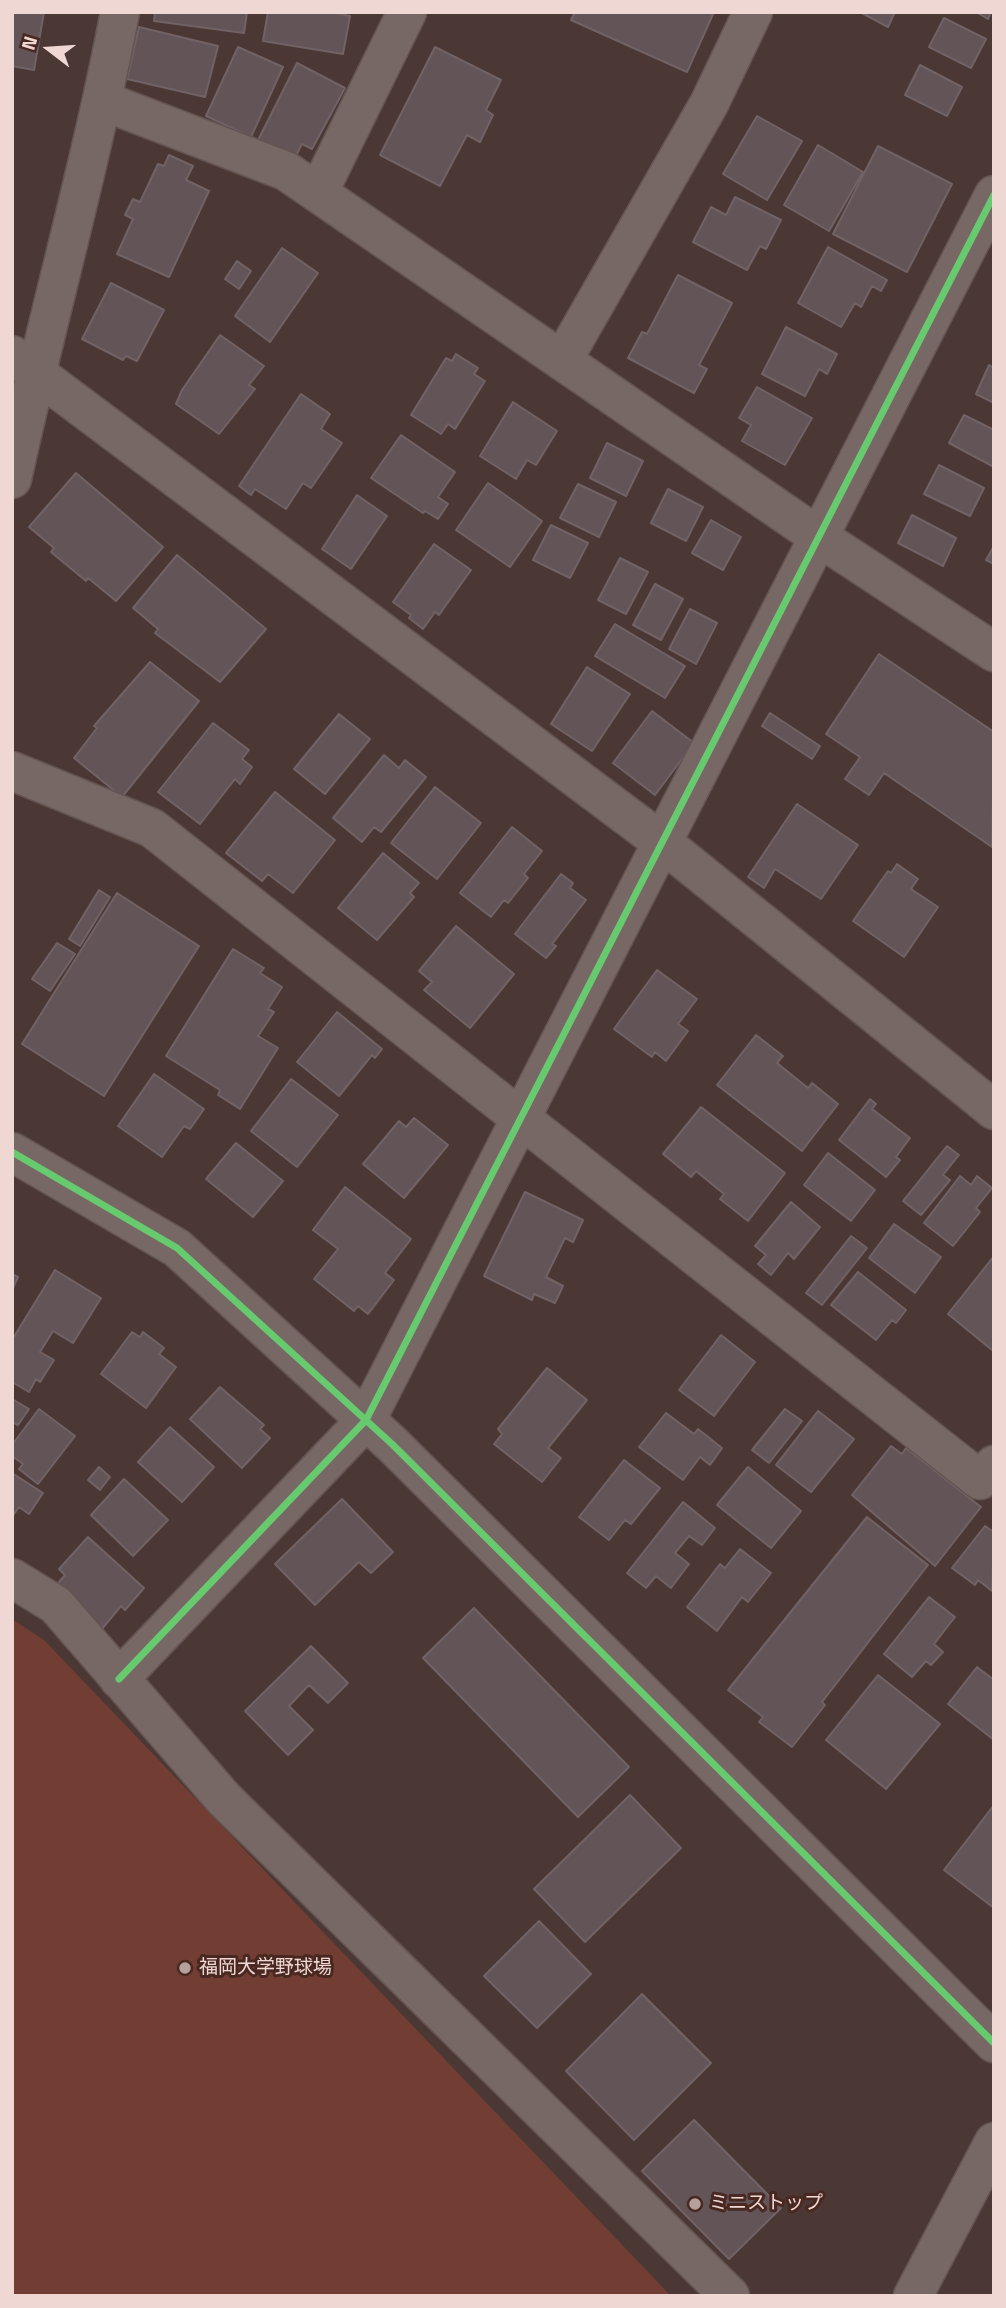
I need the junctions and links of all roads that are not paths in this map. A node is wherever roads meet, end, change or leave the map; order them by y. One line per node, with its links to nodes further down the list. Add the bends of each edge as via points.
1 (120, 12): 4 (street)
2 (407, 12): 5 (street)
3 (753, 12): 7 (street, via 709,104)
4 (103, 101): 5 (street, via 286,171); 8 (street)
5 (318, 193): 7 (street)
6 (994, 195): 10 (street)
7 (562, 360): 10 (street)
8 (24, 363): 9 (street); 13 (street)
9 (12, 480)
10 (819, 537): 11 (street); 13 (street)
11 (994, 652)
12 (12, 771): 15 (street, via 152,828)
13 (663, 843): 14 (street); 15 (street)
14 (994, 1110)
15 (520, 1120): 17 (street); 18 (street, via 980,1480)
16 (12, 1152): 17 (street, via 177,1248)
17 (366, 1420): 20 (street); 21 (street)
18 (994, 1465)
19 (12, 1577): 20 (street, via 56,1605)
20 (119, 1679): 23 (street, via 224,1799)
21 (994, 2043)
22 (994, 2142): 24 (street)
23 (730, 2296)
24 (913, 2296)

